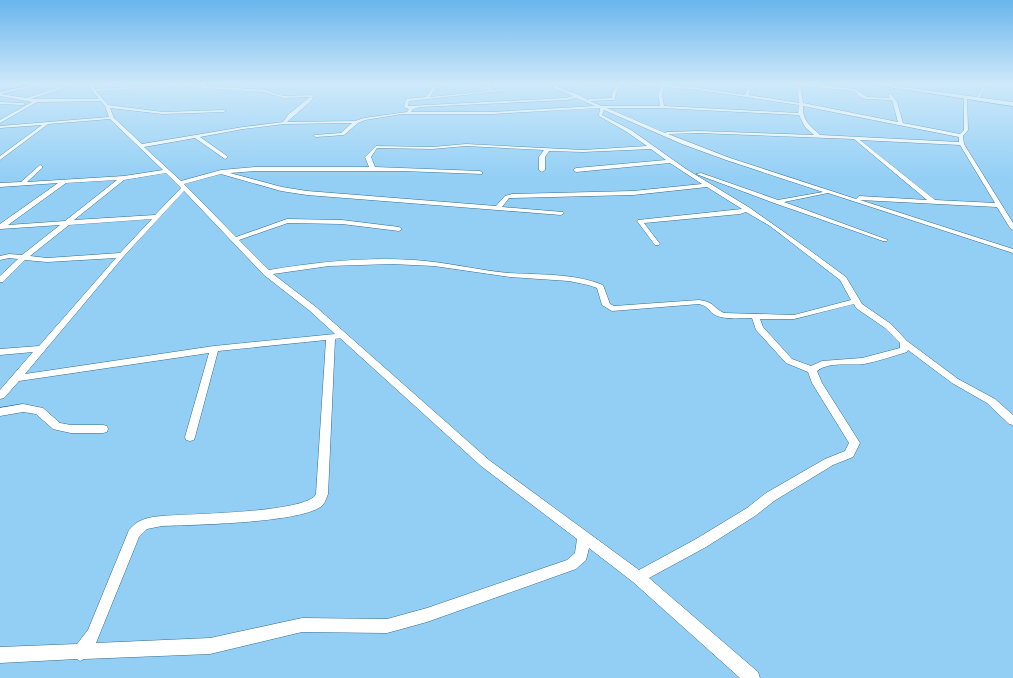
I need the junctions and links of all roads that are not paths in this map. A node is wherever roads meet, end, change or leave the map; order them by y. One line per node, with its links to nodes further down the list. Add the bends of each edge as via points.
1 (800, 114): 22 (street)
2 (11, 115): 12 (street)
3 (110, 115): 11 (street)
4 (290, 115): 14 (street)
5 (390, 115): 13 (street)
6 (600, 115): 26 (street)
7 (621, 115): 18 (street)
8 (854, 115): 16 (street)
9 (898, 115): 16 (street)
10 (966, 115): 20 (street, via 966,130)
11 (111, 118): 15 (street); 25 (street)
12 (0, 122)
13 (356, 122): 14 (street); 19 (street, via 342,134)
14 (284, 123): 21 (street)
15 (46, 124): 17 (street); 29 (street)
16 (901, 124): 20 (street)
17 (0, 127)
18 (662, 132): 22 (street); 45 (street, via 684,143)
19 (316, 136)
20 (961, 136): 24 (street)
21 (197, 137): 25 (street); 28 (street)
22 (819, 138): 23 (street)
23 (854, 138): 24 (street); 48 (street)
24 (962, 144): 49 (street)
25 (140, 146): 35 (street)
26 (653, 147): 27 (street); 30 (street)
27 (547, 150): 32 (street, via 466,145 376,147 368,157); 33 (street, via 542,157)
28 (225, 157)
29 (0, 158)
30 (671, 161): 34 (street); 37 (street)
31 (40, 167): 41 (street)
32 (373, 170): 36 (street, via 255,169); 38 (street)
33 (542, 170)
34 (576, 170)
35 (166, 171): 39 (street); 44 (street)
36 (221, 172): 44 (street); 50 (street, via 307,193)
37 (689, 172): 43 (street); 47 (street)
38 (480, 173)
39 (124, 178): 40 (street); 54 (street)
40 (65, 181): 41 (street); 55 (street)
41 (23, 183): 42 (street)
42 (2, 185)
43 (708, 185): 50 (street, via 633,193 512,196); 51 (street)
44 (182, 186): 53 (street); 58 (street)
45 (828, 193): 46 (street); 47 (street)
46 (840, 196): 48 (street); 61 (street)
47 (774, 202): 59 (street)
48 (934, 202): 49 (street)
49 (999, 205): 56 (street)
50 (498, 208): 52 (street)
51 (748, 209): 60 (street, via 640,221); 67 (street, via 843,279)
52 (561, 213)
53 (157, 217): 54 (street); 62 (street)
54 (68, 222): 55 (street); 63 (street)
55 (0, 227)
56 (1013, 228)
57 (399, 229): 58 (street, via 342,222 287,221)
58 (236, 239): 65 (street)
59 (885, 240)
60 (657, 244)
61 (1013, 251)
62 (122, 254): 63 (street, via 47,260); 71 (street)
63 (24, 257): 64 (street); 66 (street)
64 (0, 258)
65 (267, 273): 68 (street, via 321,263 433,264 584,281 600,287 606,305 612,309 699,302 712,306 719,314); 69 (street, via 313,308)
66 (0, 280)
67 (855, 301): 68 (street, via 794,317); 70 (street)
68 (754, 316): 74 (street, via 759,328 789,361)
69 (336, 336): 72 (street); 81 (street, via 486,462); 83 (street, via 319,501 308,507 263,515 162,521 139,526 93,635)
70 (904, 343): 74 (street, via 904,350 898,352 861,361 823,364); 78 (street, via 955,381 991,401)
71 (42, 348): 73 (street); 75 (street)
72 (214, 349): 75 (street); 80 (street)
73 (0, 352)
74 (812, 370): 82 (street, via 817,384 855,444 849,454 829,462 701,543)
75 (16, 378): 76 (street)
76 (0, 396)
77 (0, 412): 79 (street, via 23,408 39,411 57,426)
78 (1013, 421)
79 (103, 429)
80 (190, 437)
81 (584, 536): 82 (street); 83 (street, via 580,556 571,565 387,626 302,625 210,646)
82 (638, 577): 85 (street)
83 (80, 653): 84 (street)
84 (0, 655)
85 (752, 678)

